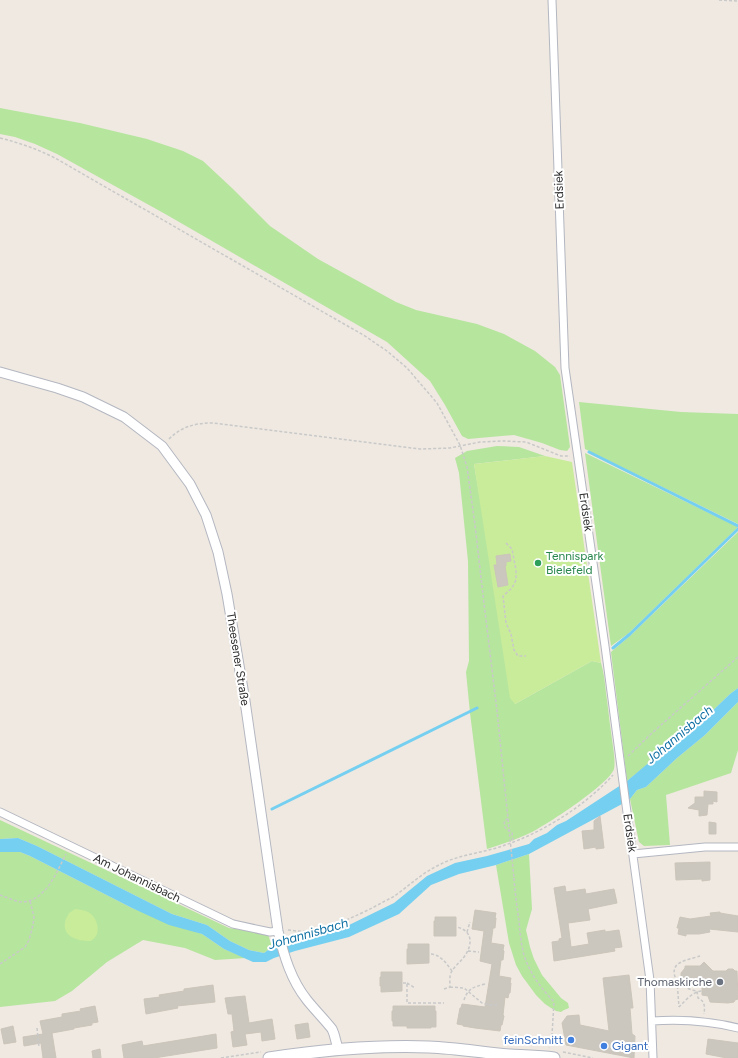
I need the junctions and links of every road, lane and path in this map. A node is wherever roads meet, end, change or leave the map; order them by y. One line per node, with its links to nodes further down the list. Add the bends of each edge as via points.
1 (552, 0): 8 (street, Erdsiek, via 565,368)
2 (719, 0): 3 (path)
3 (738, 1)
4 (0, 138): 7 (path, via 55,158 365,336 407,368 437,403)
5 (0, 372): 6 (street, Theesener Straße, via 83,397 124,417)
6 (162, 446): 7 (path, via 172,436 198,423 420,449); 23 (street, Theesener Straße, via 190,484 206,515 218,552 228,594 244,693)
7 (460, 446): 8 (path, via 504,441 526,442 561,456); 14 (path, via 467,467 475,525)
8 (577, 456): 12 (street, Erdsiek)
9 (506, 543): 10 (path, via 512,549 516,570 516,580 503,596 506,623 514,650 518,656)
10 (526, 656)
11 (738, 658): 12 (path, via 652,732)
12 (620, 765): 15 (path, via 600,788 576,807 544,829); 18 (street, Erdsiek)
13 (0, 812): 23 (street, Am Johannisbach, via 233,924 270,932)
14 (508, 819): 15 (path, via 504,822 505,828 512,832); 50 (path, bridge, via 524,955 535,979 554,1002)
15 (513, 842): 23 (path, via 454,858 426,871 392,897 344,921 313,930)
16 (738, 847): 18 (street, via 699,847)
17 (66, 854): 20 (path, via 51,881)
18 (633, 854): 44 (street, Erdsiek, via 650,980)
19 (0, 895): 20 (path, via 20,902)
20 (30, 901): 29 (path, via 34,917 26,947)
21 (470, 922): 24 (path)
22 (457, 927): 24 (path)
23 (278, 931): 49 (street, Theesener Straße, via 292,976 306,999 332,1029)
24 (467, 932): 25 (path, via 470,940)
25 (468, 951): 26 (path); 30 (path)
26 (479, 952)
27 (431, 954): 30 (path, via 442,958)
28 (700, 956): 31 (path, via 676,966)
29 (0, 964)
30 (452, 971): 35 (path)
31 (677, 981): 39 (path); 39 (path, via 679,1007)
32 (403, 983): 33 (path)
33 (407, 983): 36 (path); 42 (path, via 407,1002)
34 (485, 984): 38 (path)
35 (450, 987): 37 (path); 38 (path, via 460,987)
36 (415, 988)
37 (444, 989)
38 (468, 991): 41 (path); 43 (path, via 482,1003)
39 (697, 991): 40 (path); 45 (path, via 698,998 704,1005)
40 (702, 991)
41 (464, 1000)
42 (444, 1003)
43 (499, 1005)
44 (652, 1021): 45 (street); 53 (street, Erdsiek)
45 (703, 1022): 47 (street)
46 (37, 1028): 48 (path)
47 (738, 1028)
48 (39, 1047)
49 (338, 1049): 51 (main road, via 430,1047); 52 (main road)
50 (551, 1054): 51 (main road)
51 (516, 1057)
52 (269, 1058)
53 (653, 1058)

